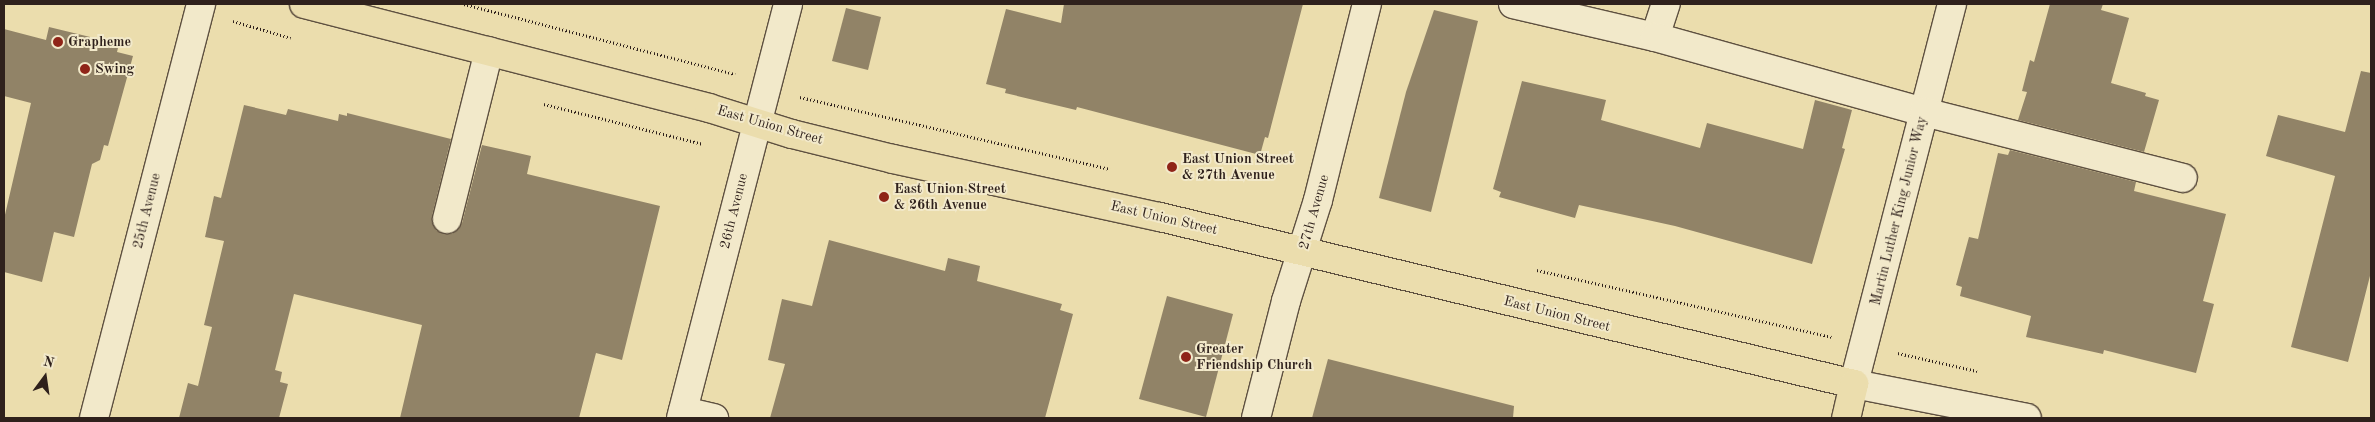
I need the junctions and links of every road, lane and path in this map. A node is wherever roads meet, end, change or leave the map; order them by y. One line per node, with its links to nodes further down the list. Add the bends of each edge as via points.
1 (201, 4): 23 (street, 25th Avenue)
2 (304, 4): 10 (main road, East Union Street)
3 (464, 4): 11 (path)
4 (788, 4): 14 (street, 26th Avenue)
5 (1367, 4): 18 (street, 27th Avenue)
6 (1513, 4): 9 (street)
7 (1666, 4): 9 (street)
8 (1952, 4): 13 (street, Martin Luther King Junior Way)
9 (1655, 37): 13 (street)
10 (489, 52): 14 (main road, East Union Street); 17 (street)
11 (718, 68)
12 (802, 97): 15 (path)
13 (1924, 112): 16 (street); 21 (street, Martin Luther King Junior Way)
14 (756, 123): 18 (main road, East Union Street, via 892,159 1160,217); 22 (street, 26th Avenue)
15 (1119, 171)
16 (2183, 178)
17 (447, 219)
18 (1302, 252): 21 (main road, East Union Street); 25 (street, 27th Avenue)
19 (1534, 269): 20 (path)
20 (1795, 329)
21 (1854, 384): 26 (main road, Martin Luther King Junior Way); 27 (street, East Union Street)
22 (682, 414): 24 (street)
23 (94, 418)
24 (714, 418)
25 (1256, 418)
26 (1846, 418)
27 (2027, 418)

